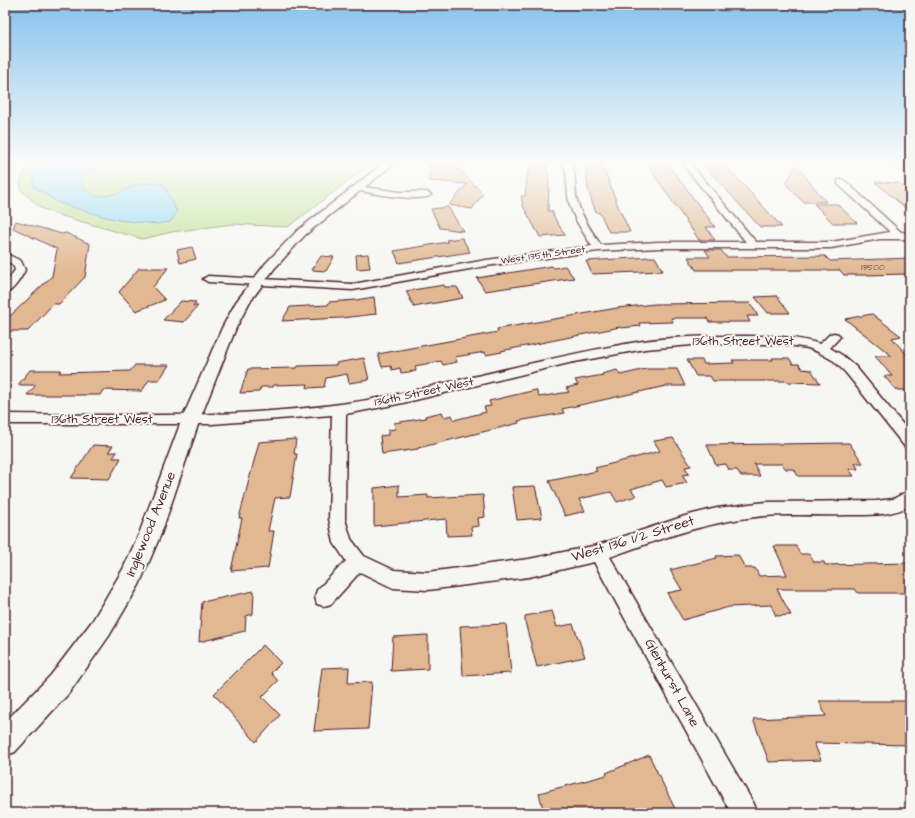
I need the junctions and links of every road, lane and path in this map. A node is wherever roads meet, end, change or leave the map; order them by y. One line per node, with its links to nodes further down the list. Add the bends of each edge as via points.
1 (343, 200): 11 (street, Inglewood Avenue, via 301,233)
2 (572, 200): 8 (street, via 581,221)
3 (716, 200): 7 (street)
4 (861, 200): 5 (street)
5 (897, 234): 6 (street, West 135th Street); 7 (street, West 135th Street, via 877,235 831,245)
6 (910, 236)
7 (753, 245): 8 (street, West 135th Street)
8 (598, 248): 11 (street, West 135th Street, via 486,263 353,287)
9 (5, 256): 12 (street, via 17,264 20,270)
10 (208, 279): 11 (street)
11 (257, 282): 17 (street, Inglewood Avenue, via 229,328)
12 (5, 290)
13 (834, 337): 14 (street)
14 (822, 349): 15 (street, 136th Street West, via 793,340 711,340 645,345); 18 (street, 136th Street West, via 838,358 851,370)
15 (339, 410): 17 (street, 136th Street West); 21 (street, via 337,519 343,543)
16 (5, 419): 17 (street, 136th Street West)
17 (191, 419): 23 (street, Inglewood Avenue, via 150,534 131,577 101,628 60,684)
18 (910, 442)
19 (910, 497): 20 (street, West 136 1/2 Street, via 895,506 876,508 766,509 717,515 685,523)
20 (598, 553): 21 (street, West 136 1/2 Street, via 529,568 428,581 393,579); 24 (street, Glenhurst Lane)
21 (358, 562): 22 (street)
22 (324, 598)
23 (5, 742)
24 (745, 813)

